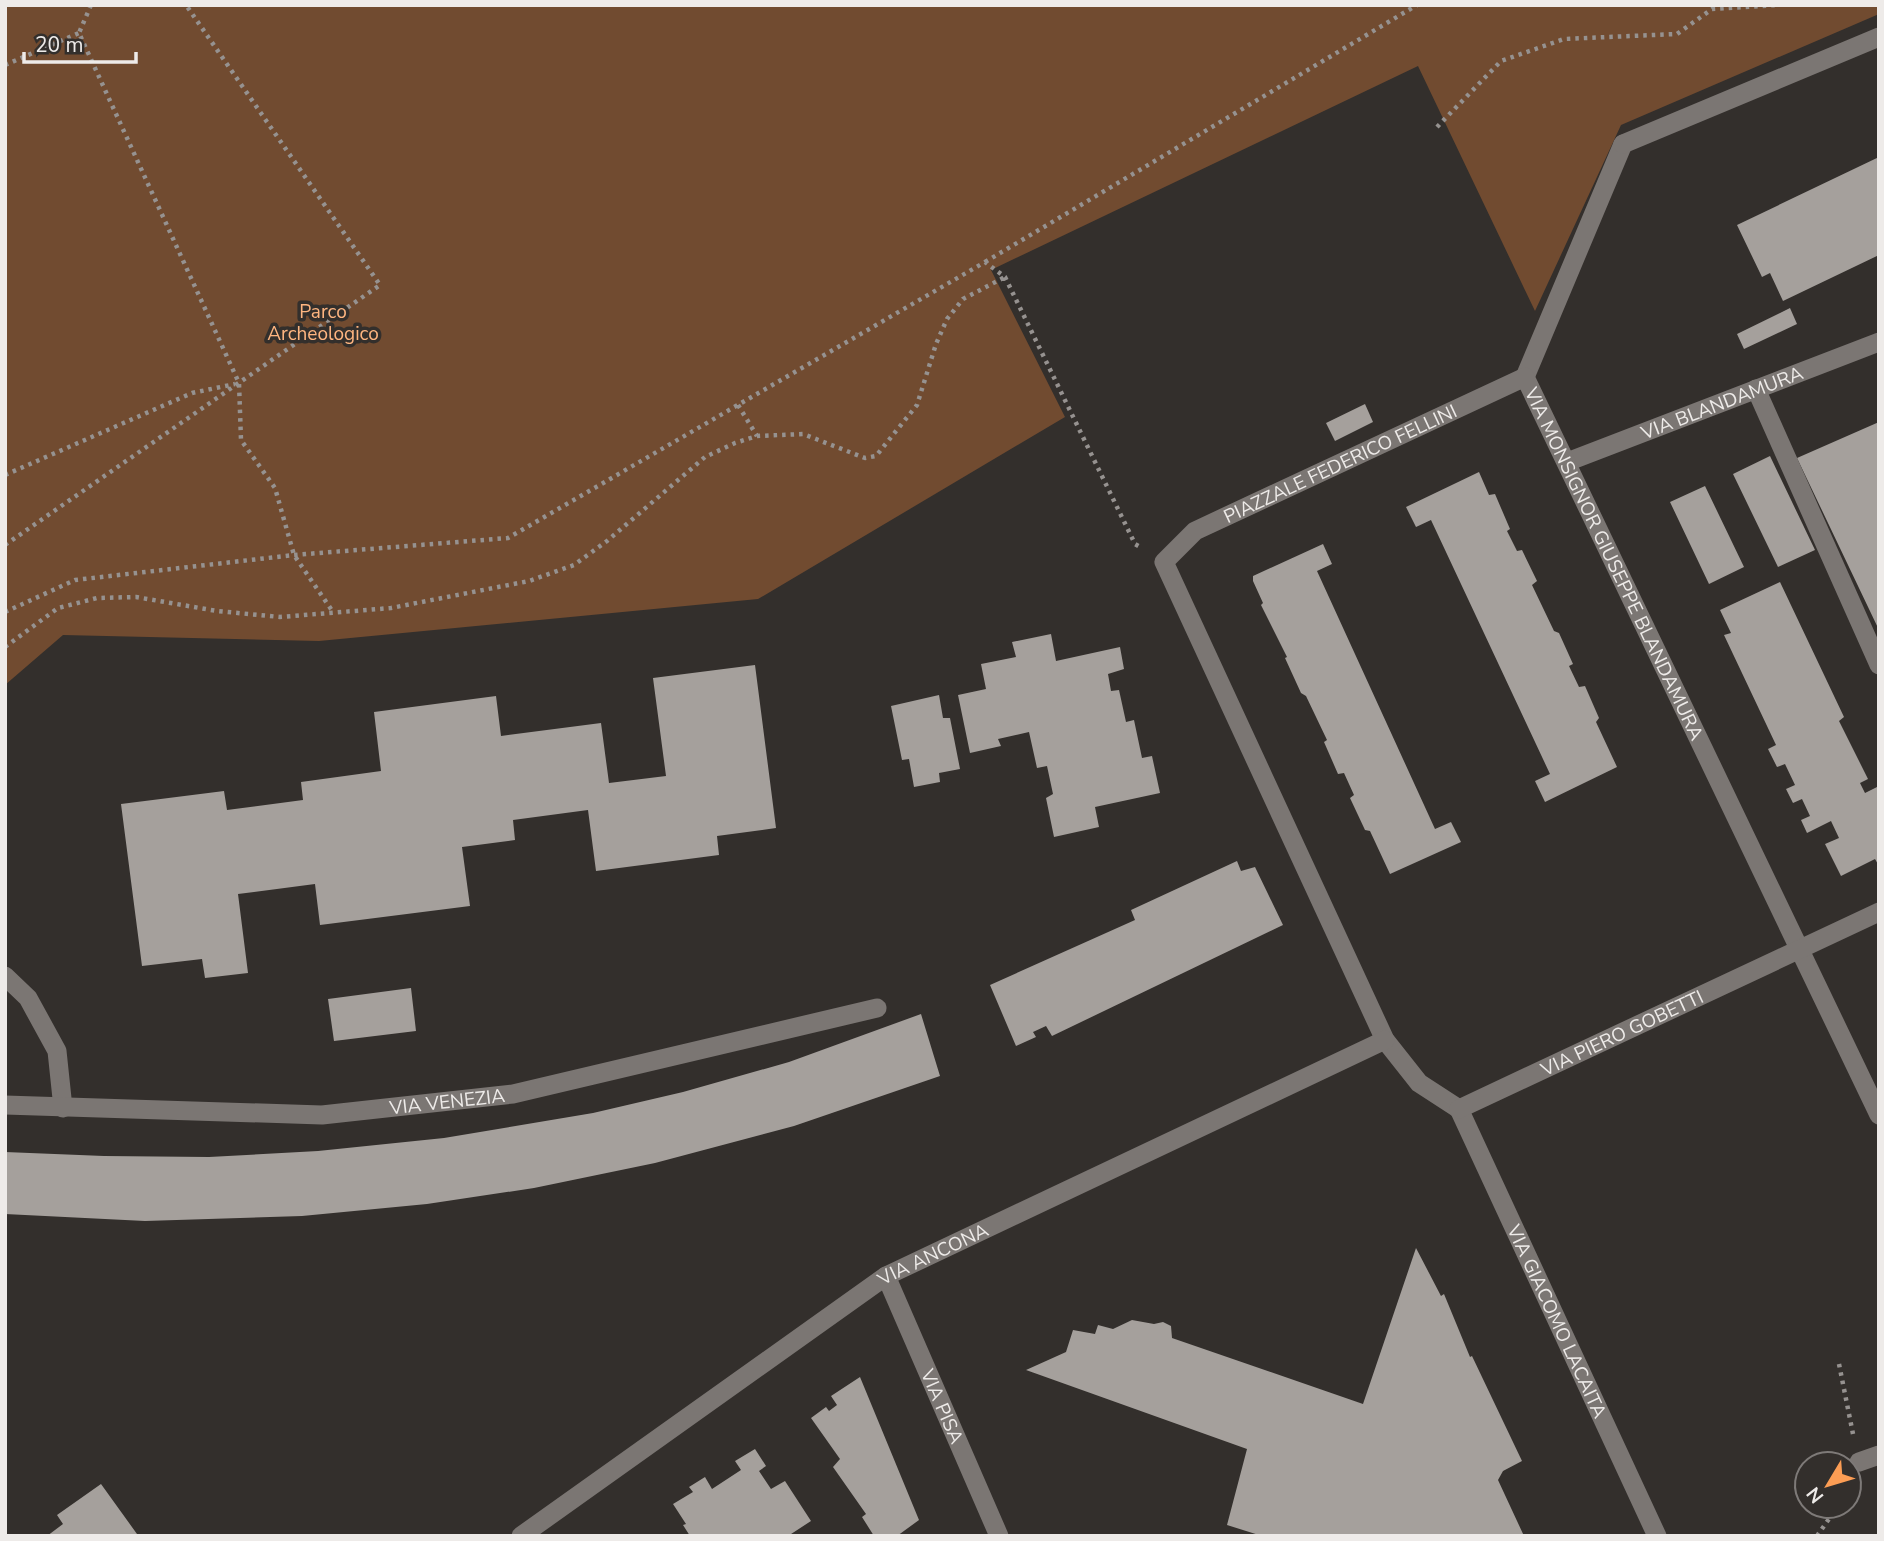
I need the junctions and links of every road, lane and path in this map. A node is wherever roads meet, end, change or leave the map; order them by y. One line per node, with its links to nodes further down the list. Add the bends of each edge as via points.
1 (91, 5): 5 (path)
2 (186, 5): 13 (path, via 380,285)
3 (1417, 5): 9 (path)
4 (1777, 5): 8 (path, via 1712,9 1677,33 1564,39 1502,61)
5 (79, 33): 7 (path); 13 (path)
6 (1879, 37): 12 (street, VIA MONSIGNOR GIUSEPPE BLANDAMURA, via 1623,144)
7 (5, 65)
8 (1437, 127)
9 (985, 261): 10 (path); 15 (path)
10 (1006, 277): 16 (path, via 963,299 947,319 917,405 876,456 864,458 803,434); 21 (path, via 1135,544)
11 (1879, 342): 14 (street, VIA BLANDAMURA)
12 (1525, 377): 17 (street, VIA MONSIGNOR GIUSEPPE BLANDAMURA); 21 (street, PIAZZALE FEDERICO FELLINI, via 1195,531)
13 (239, 383): 18 (path, via 192,393); 19 (path); 20 (path, via 240,440 275,488)
14 (1756, 389): 17 (street, VIA BLANDAMURA); 25 (street)
15 (738, 405): 16 (path); 20 (path, via 508,538)
16 (757, 436): 23 (path, via 705,457 574,565 515,584 391,608)
17 (1567, 463): 27 (street, VIA MONSIGNOR GIUSEPPE BLANDAMURA)
18 (5, 475)
19 (5, 545)
20 (294, 555): 22 (path, via 75,580); 23 (path)
21 (1164, 562): 30 (street)
22 (5, 612)
23 (334, 612): 24 (path, via 279,617 135,597 97,598 58,608)
24 (5, 647)
25 (1879, 665)
26 (1879, 912): 27 (street, VIA PIERO GOBETTI)
27 (1800, 950): 33 (street, VIA PIERO GOBETTI); 34 (street, VIA MONSIGNOR GIUSEPPE BLANDAMURA)
28 (5, 976): 32 (street, via 28,998 57,1051)
29 (877, 1007): 32 (street, VIA VENEZIA, via 513,1094 322,1115)
30 (1385, 1040): 33 (street, via 1419,1083); 35 (street, VIA ANCONA)
31 (5, 1105): 32 (street, VIA VENEZIA)
32 (63, 1108)
33 (1459, 1109): 41 (street, VIA GIACOMO LACAITA)
34 (1879, 1115)
35 (886, 1276): 39 (street, VIA ANCONA); 40 (street, VIA PISA)
36 (1839, 1364): 37 (path)
37 (1856, 1450)
38 (1828, 1520): 42 (path)
39 (520, 1536)
40 (999, 1536)
41 (1657, 1536)
42 (1817, 1536)

